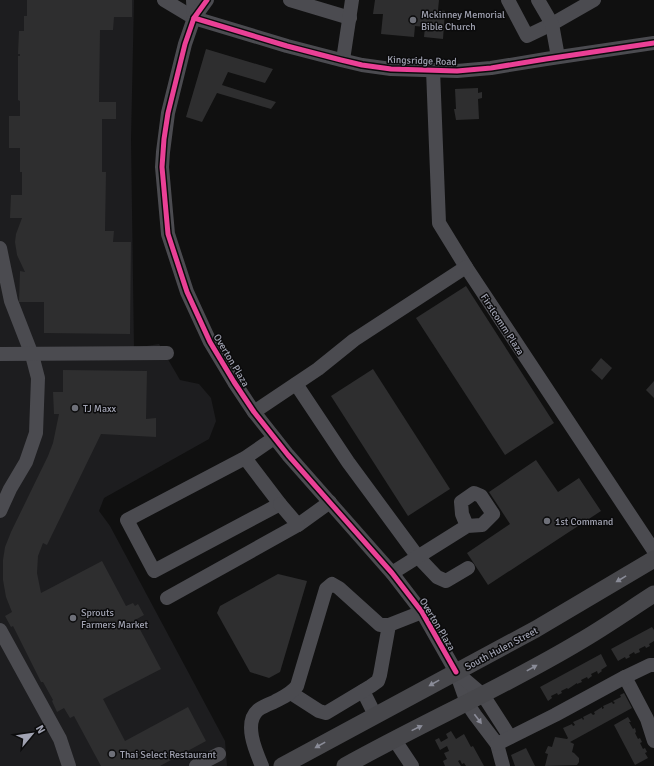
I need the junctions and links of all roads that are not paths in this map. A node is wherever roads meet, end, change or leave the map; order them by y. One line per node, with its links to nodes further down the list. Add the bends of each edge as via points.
1 (164, 0): 9 (street, Kingsridge Road)
2 (193, 0): 9 (street, Overton Plaza)
3 (207, 0): 9 (street, Overton Plaza)
4 (290, 0): 10 (street)
5 (352, 0): 10 (street)
6 (508, 0): 11 (street, via 527,36)
7 (538, 0): 11 (street)
8 (594, 0): 11 (street)
9 (194, 18): 14 (street, Kingsridge Road); 22 (street, Overton Plaza, via 185,44 164,139 162,167 168,234 187,292 210,342)
10 (350, 18): 14 (street)
11 (552, 24): 13 (street)
12 (654, 43): 13 (street, Kingsridge Road)
13 (558, 57): 15 (street, Kingsridge Road, via 491,68)
14 (343, 60): 15 (street, Kingsridge Road, via 391,69)
15 (433, 70): 17 (street, Firstcomm Plaza, via 439,223)
16 (0, 248): 20 (street, via 11,301)
17 (466, 267): 21 (street, via 354,340); 30 (street, Firstcomm Plaza)
18 (167, 353): 20 (street)
19 (0, 354): 20 (street)
20 (32, 355): 27 (street, via 38,378 36,433 26,462)
21 (296, 384): 22 (street); 31 (street, via 348,462)
22 (254, 412): 23 (street, Overton Plaza)
23 (274, 438): 24 (street); 25 (street, Overton Plaza)
24 (245, 458): 26 (street); 26 (street, via 127,520 154,571)
25 (330, 502): 28 (street); 34 (street, Overton Plaza)
26 (280, 504): 28 (street)
27 (0, 511)
28 (298, 525): 36 (street)
29 (467, 526): 31 (street)
30 (654, 551)
31 (418, 557): 33 (street, via 437,577 446,581); 34 (street)
32 (654, 559): 41 (main road, South Hulen Street, one-way to 41, via 536,629)
33 (468, 568)
34 (392, 573): 37 (street, Overton Plaza)
35 (654, 594): 45 (main road, one-way to 35, via 579,642)
36 (167, 598)
37 (422, 612): 38 (street); 41 (street, Overton Plaza)
38 (389, 626): 43 (street, via 378,681); 44 (street, via 380,625 332,584 326,589 297,686)
39 (0, 630): 54 (street, via 60,739)
40 (654, 664): 42 (street)
41 (456, 672): 45 (street); 46 (street); 47 (main road, South Hulen Street, one-way to 47)
42 (625, 677): 48 (street); 49 (street)
43 (363, 691): 44 (street, via 326,713); 47 (street)
44 (292, 693): 56 (street, via 258,710 254,716 251,728 252,742)
45 (483, 695): 46 (main road); 49 (street)
46 (467, 703): 50 (main road, one-way to 46); 52 (street, one-way to 52)
47 (375, 715): 57 (main road, South Hulen Street, one-way to 57)
48 (651, 719): 51 (street)
49 (510, 737): 52 (street)
50 (394, 739): 58 (main road); 59 (street)
51 (654, 741)
52 (497, 744): 60 (street)
53 (219, 754): 55 (street)
54 (69, 766)
55 (196, 766)
56 (262, 766)
57 (282, 766)
58 (345, 766)
59 (412, 766)
60 (503, 766)

